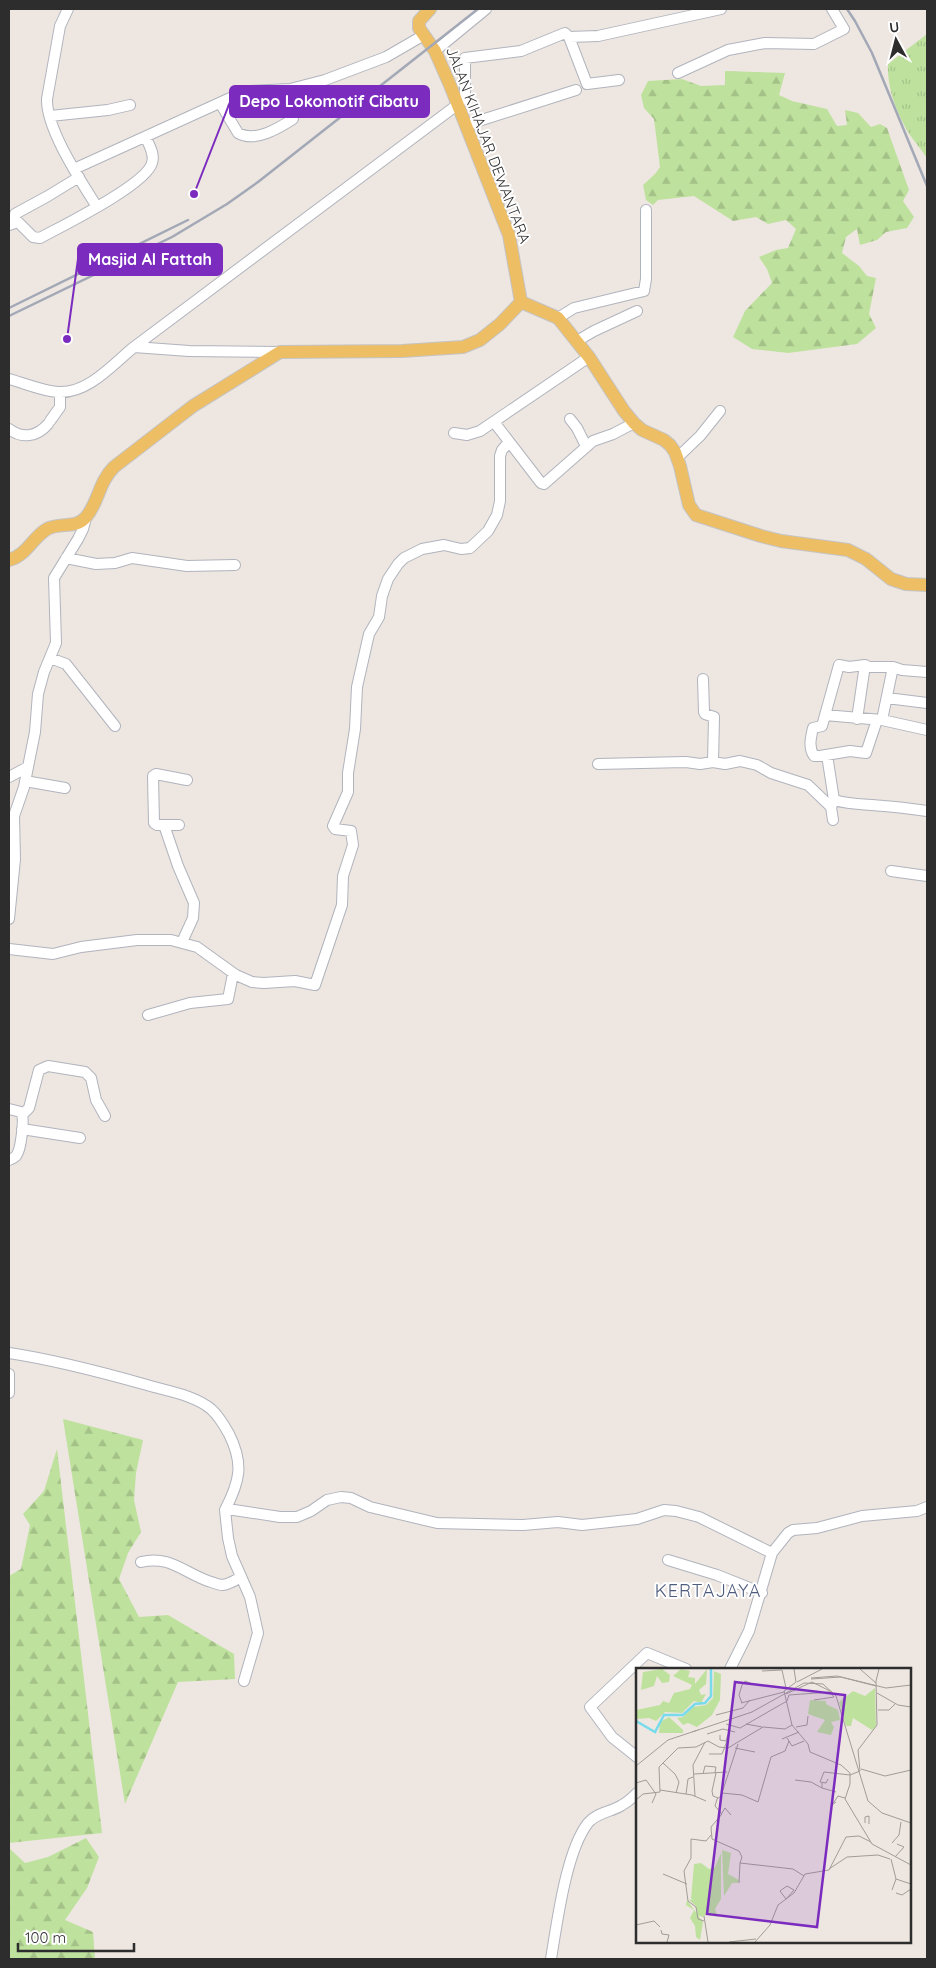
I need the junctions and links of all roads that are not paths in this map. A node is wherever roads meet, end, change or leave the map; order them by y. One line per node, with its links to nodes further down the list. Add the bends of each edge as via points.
1 (68, 9): 15 (street, via 60,26 47,99)
2 (430, 9): 6 (main road, via 418,25)
3 (486, 9): 8 (street)
4 (721, 9): 7 (street, via 598,36)
5 (832, 9): 9 (street, via 844,29 814,44 764,43 728,50)
6 (424, 35): 8 (main road, JALAN KIHAJAR DEWANTARA); 12 (street, via 386,57 325,80 290,89 250,91)
7 (569, 36): 10 (street, via 587,84); 14 (street, via 563,34 521,51 465,58 465,97)
8 (435, 51): 14 (main road, JALAN KIHAJAR DEWANTARA)
9 (678, 73)
10 (619, 80)
11 (576, 90): 17 (street)
12 (220, 103): 16 (street, via 242,135 267,133); 18 (street)
13 (130, 105): 15 (street)
14 (457, 105): 17 (main road, JALAN KIHAJAR DEWANTARA); 27 (street)
15 (50, 116): 19 (street)
16 (293, 119)
17 (466, 125): 23 (main road, JALAN KIHAJAR DEWANTARA, via 509,235)
18 (146, 138): 19 (street); 20 (street, via 153,158 150,167)
19 (76, 173): 20 (street); 22 (street, via 48,196 15,214)
20 (97, 207): 22 (street, via 40,238 33,237 19,223)
21 (646, 210): 25 (street, via 644,291 574,308)
22 (10, 224)
23 (521, 302): 25 (main road); 28 (main road, via 493,330 464,348)
24 (637, 311): 26 (street)
25 (558, 318): 26 (main road)
26 (577, 341): 29 (main road)
27 (134, 347): 28 (street); 31 (street, via 91,382)
28 (280, 352): 41 (main road, via 193,406 114,466 104,478)
29 (589, 357): 34 (street); 35 (main road)
30 (9, 379): 31 (street)
31 (60, 392): 36 (street, via 60,407 40,432 27,436)
32 (720, 411): 40 (street)
33 (570, 419): 39 (street)
34 (494, 422): 37 (street, via 473,434); 38 (street)
35 (634, 423): 39 (street); 40 (main road, via 664,440)
36 (9, 429)
37 (454, 433)
38 (509, 442): 39 (street, via 544,484); 76 (street, via 500,453 500,504 488,531 470,548 444,545 422,549 404,558 392,571 382,596 380,614 369,634 357,687 348,792 333,826 351,831 352,850 343,876 342,905 315,985 257,982)
39 (586, 446)
40 (677, 458): 45 (main road, via 687,499 696,514 768,538 848,550 866,559 891,579)
41 (86, 518): 42 (street, via 84,529); 43 (main road, via 49,528 21,555)
42 (66, 558): 44 (street, via 96,564 132,558 187,566); 46 (street, via 54,578 56,642)
43 (9, 560)
44 (235, 565)
45 (927, 585)
46 (50, 658): 56 (street, via 66,664); 61 (street, via 38,694)
47 (865, 665): 48 (street); 53 (street, via 839,665); 54 (street)
48 (893, 667): 49 (street); 51 (street)
49 (927, 672)
50 (703, 679): 59 (street, via 704,714 714,717)
51 (887, 698): 52 (street); 55 (street)
52 (927, 703)
53 (825, 715): 54 (street); 58 (street, via 822,726 812,728 810,742 814,756)
54 (856, 719): 55 (street)
55 (879, 720): 57 (street); 58 (street, via 866,753 850,751)
56 (115, 726)
57 (927, 730)
58 (827, 755): 66 (street)
59 (713, 762): 60 (street); 66 (street, via 740,761 758,765 771,773 808,785)
60 (598, 764)
61 (28, 766): 62 (street); 64 (street)
62 (9, 777)
63 (187, 780): 69 (street, via 154,775 154,823)
64 (25, 781): 65 (street); 73 (street, via 14,816 15,859)
65 (65, 788)
66 (833, 804): 67 (street, via 851,802); 68 (street)
67 (927, 811)
68 (833, 820)
69 (164, 825): 70 (street); 74 (street, via 194,903 193,918)
70 (179, 825)
71 (891, 871): 72 (street)
72 (927, 876)
73 (9, 919)
74 (182, 942): 75 (street, via 137,940 53,954); 76 (street, via 205,951)
75 (9, 949)
76 (233, 974): 77 (street, via 226,999 190,1002)
77 (148, 1015)
78 (9, 1109): 79 (street)
79 (23, 1114): 80 (street, via 29,1108 38,1070 48,1066 88,1074); 81 (street)
80 (105, 1116)
81 (22, 1129): 82 (street); 83 (street, via 20,1147)
82 (80, 1138)
83 (9, 1160)
84 (9, 1353): 88 (street, via 102,1372 186,1397 210,1409 232,1440 239,1463 236,1482)
85 (9, 1374): 86 (street)
86 (9, 1393)
87 (927, 1507): 89 (street, via 793,1530)
88 (225, 1510): 89 (street, via 297,1517 311,1512 327,1500 341,1497 437,1523 523,1525 558,1522 582,1525 636,1519 664,1510 699,1517); 92 (street, via 232,1556)
89 (772, 1553): 93 (street)
90 (668, 1560): 93 (street)
91 (141, 1562): 92 (street, via 165,1561 221,1585)
92 (241, 1577): 96 (street, via 254,1607 258,1633)
93 (762, 1593): 95 (street, via 749,1631)
94 (684, 1668): 97 (street, via 647,1653)
95 (730, 1668)
96 (244, 1681)
97 (590, 1707): 98 (street); 99 (street, via 612,1737)
98 (636, 1752)
99 (636, 1756)
100 (636, 1794): 101 (street, via 621,1806 588,1823 569,1867)
101 (551, 1959)

